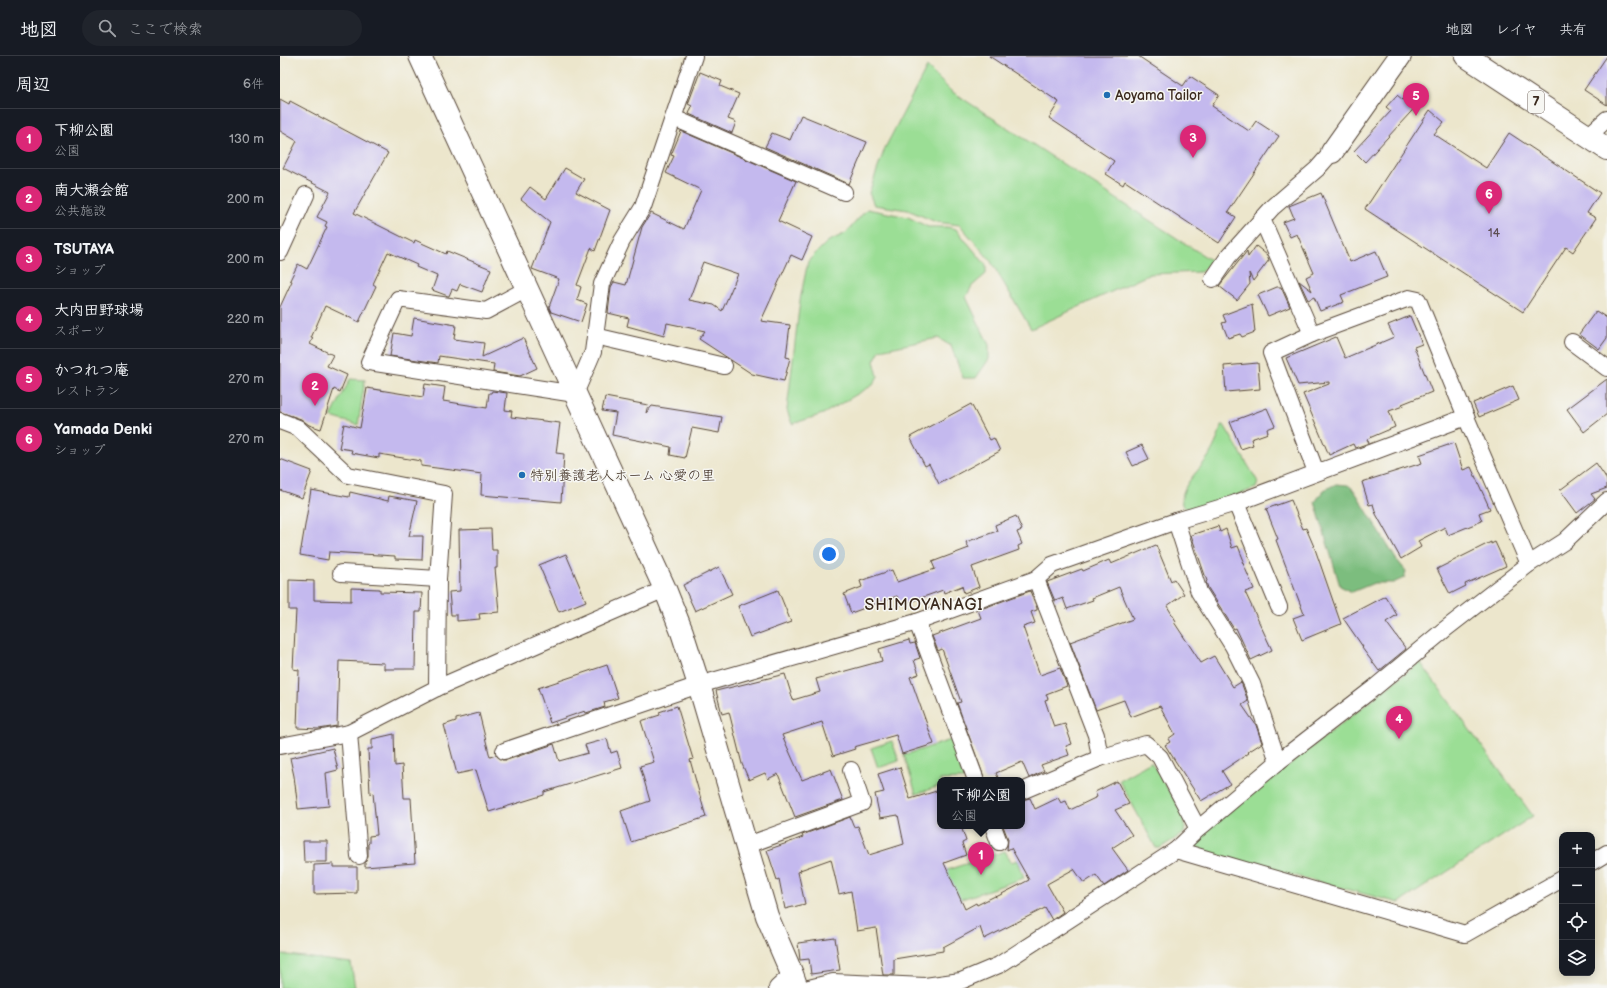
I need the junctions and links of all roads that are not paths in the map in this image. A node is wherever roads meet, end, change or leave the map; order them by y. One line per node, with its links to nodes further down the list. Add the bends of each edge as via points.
1 (420, 56): 15 (main road)
2 (694, 56): 5 (street)
3 (1400, 56): 9 (main road)
4 (1466, 56): 7 (main road, 7)
5 (674, 118): 10 (street); 17 (street, via 643,207 622,241 602,284)
6 (1607, 119): 7 (street)
7 (1588, 136): 8 (main road, 7)
8 (1607, 149)
9 (1332, 152): 12 (street)
10 (844, 192)
11 (306, 195): 13 (street)
12 (1262, 219): 14 (street, via 1228,257); 16 (street)
13 (280, 252)
14 (1213, 279)
15 (527, 289): 21 (main road); 21 (street, via 486,311 398,298 369,362)
16 (1312, 334): 22 (street, via 1410,298 1418,300); 24 (street, via 1271,354)
17 (595, 336): 19 (street); 21 (street, via 593,352)
18 (1572, 342): 20 (street)
19 (724, 366)
20 (1607, 368)
21 (575, 394): 32 (main road)
22 (1466, 417): 24 (street); 28 (street)
23 (280, 421): 30 (street, via 298,428 348,475 444,494)
24 (1316, 472): 26 (street)
25 (1607, 501): 28 (street, via 1565,541)
26 (1236, 503): 27 (street); 33 (street)
27 (1176, 521): 31 (street, via 1052,565); 41 (street, via 1199,592 1233,646 1252,684)
28 (1529, 564): 41 (street)
29 (341, 573): 30 (street)
30 (438, 579): 36 (street)
31 (1036, 579): 34 (street); 40 (street, via 1096,735)
32 (665, 589): 35 (main road); 36 (street)
33 (1279, 607)
34 (917, 622): 35 (street); 43 (street)
35 (699, 685): 39 (street); 48 (main road)
36 (438, 688): 37 (street)
37 (349, 733): 38 (street); 51 (street)
38 (280, 746)
39 (504, 751)
40 (1100, 758): 44 (street); 46 (street, via 1146,744 1160,757)
41 (1278, 762): 46 (street)
42 (851, 770): 48 (street, via 862,803)
43 (975, 777)
44 (1025, 790)
45 (994, 829): 47 (street)
46 (1198, 829): 49 (street)
47 (999, 842)
48 (745, 846): 54 (main road)
49 (1176, 850): 53 (street, via 1465,934); 55 (street, via 999,965 961,981 926,986 833,982)
50 (1607, 853): 52 (street)
51 (358, 856)
52 (1595, 860)
53 (1559, 880)
54 (788, 983)
55 (810, 988)

